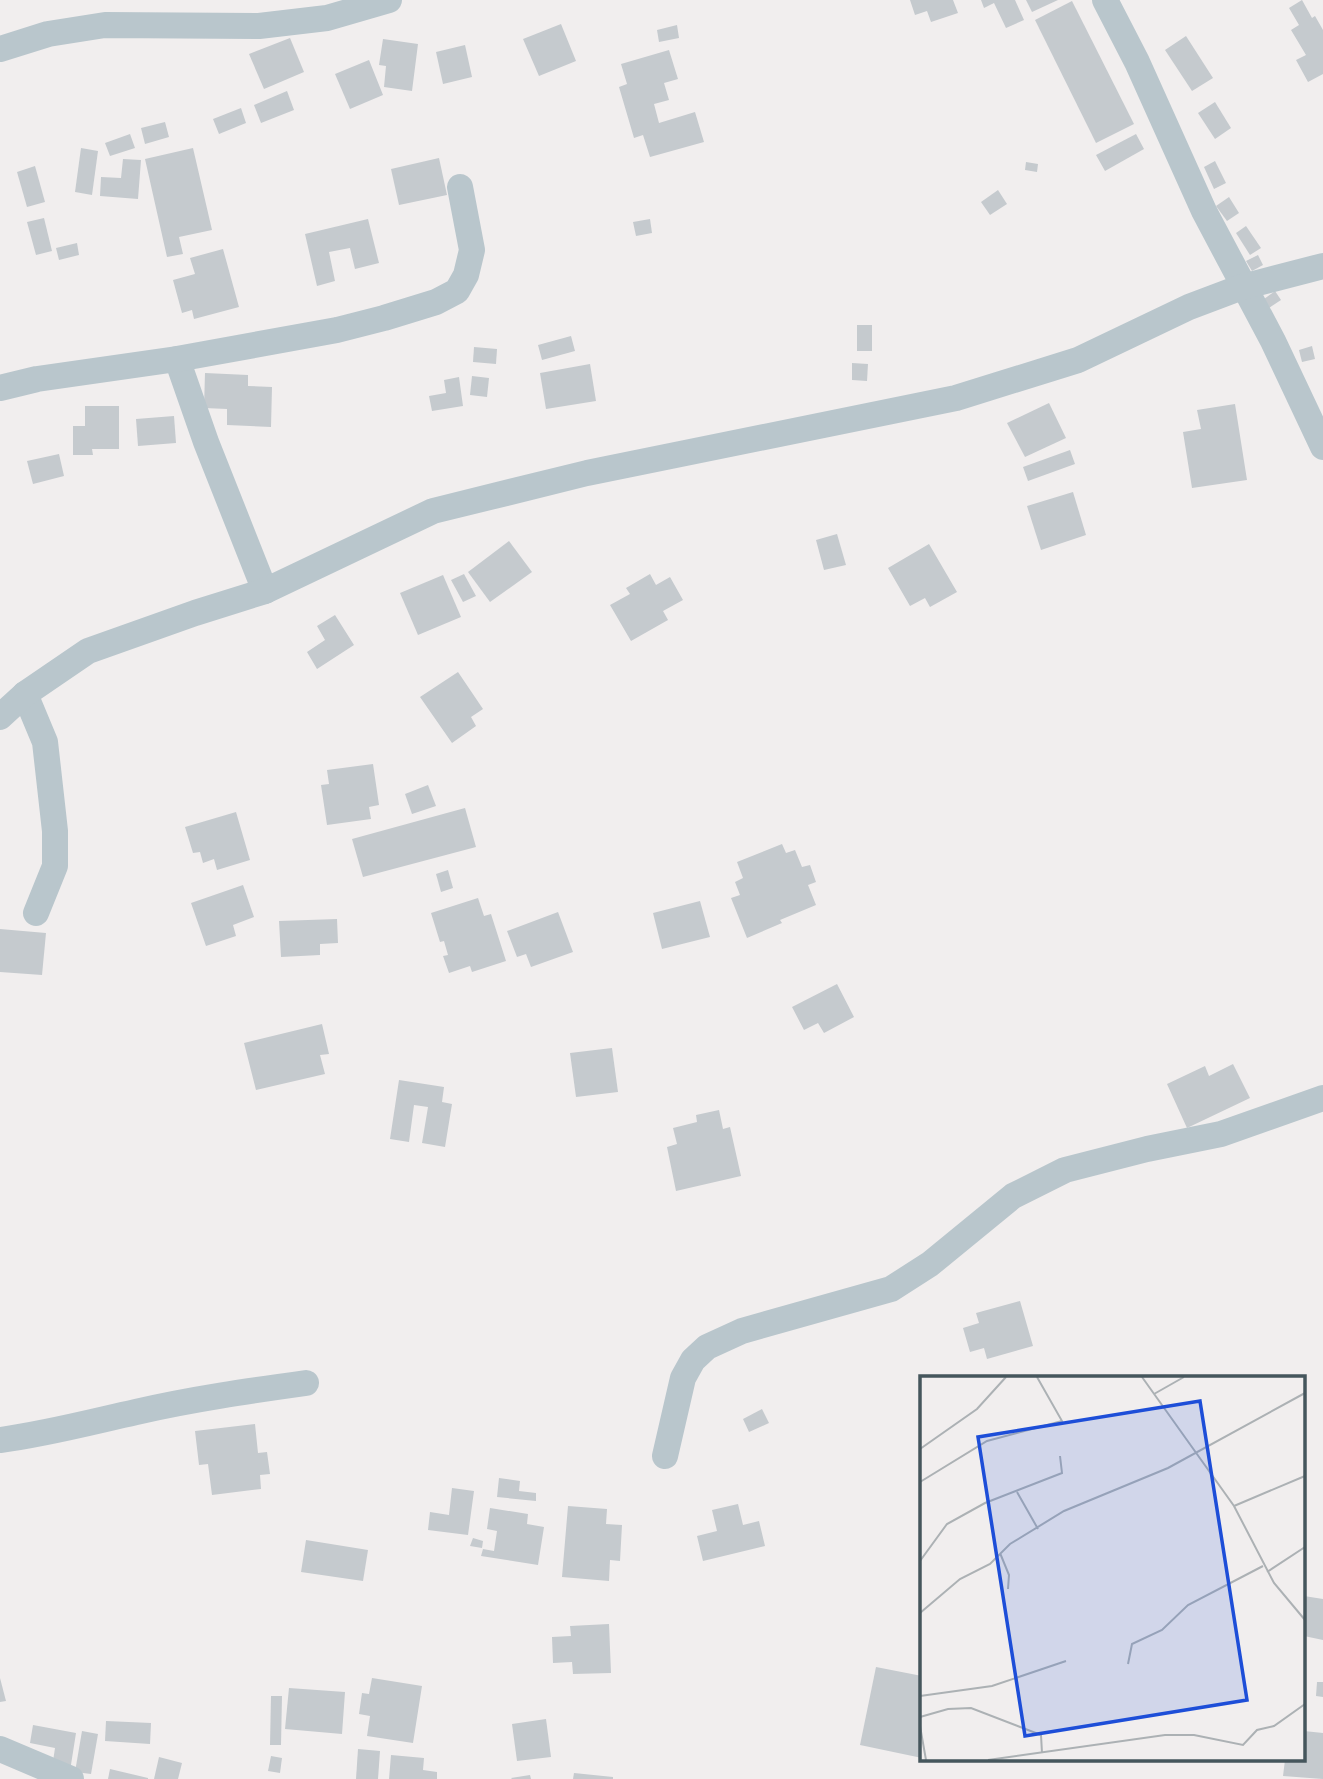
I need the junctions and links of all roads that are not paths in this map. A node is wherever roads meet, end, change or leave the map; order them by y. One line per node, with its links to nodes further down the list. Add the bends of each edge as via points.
1 (389, 0): 3 (street, via 327,18 259,26 105,24)
2 (1105, 0): 6 (street)
3 (0, 49)
4 (460, 187): 7 (street, via 472,250 457,290 436,302 360,324)
5 (1323, 266): 6 (street)
6 (1242, 287): 9 (street); 10 (street, via 1078,360 956,398 587,473 433,511)
7 (177, 359): 8 (street); 10 (street)
8 (0, 388)
9 (1323, 447)
10 (265, 592): 11 (street, via 88,651)
11 (25, 694): 12 (street); 13 (street, via 46,742 55,831 55,866)
12 (0, 717)
13 (36, 913)
14 (1323, 1098): 17 (street, via 1221,1134 1065,1170 1013,1196 930,1264 891,1289 742,1331 707,1347 683,1378)
15 (306, 1383): 16 (street)
16 (0, 1440)
17 (666, 1456)
18 (0, 1749): 19 (street)
19 (71, 1779)

